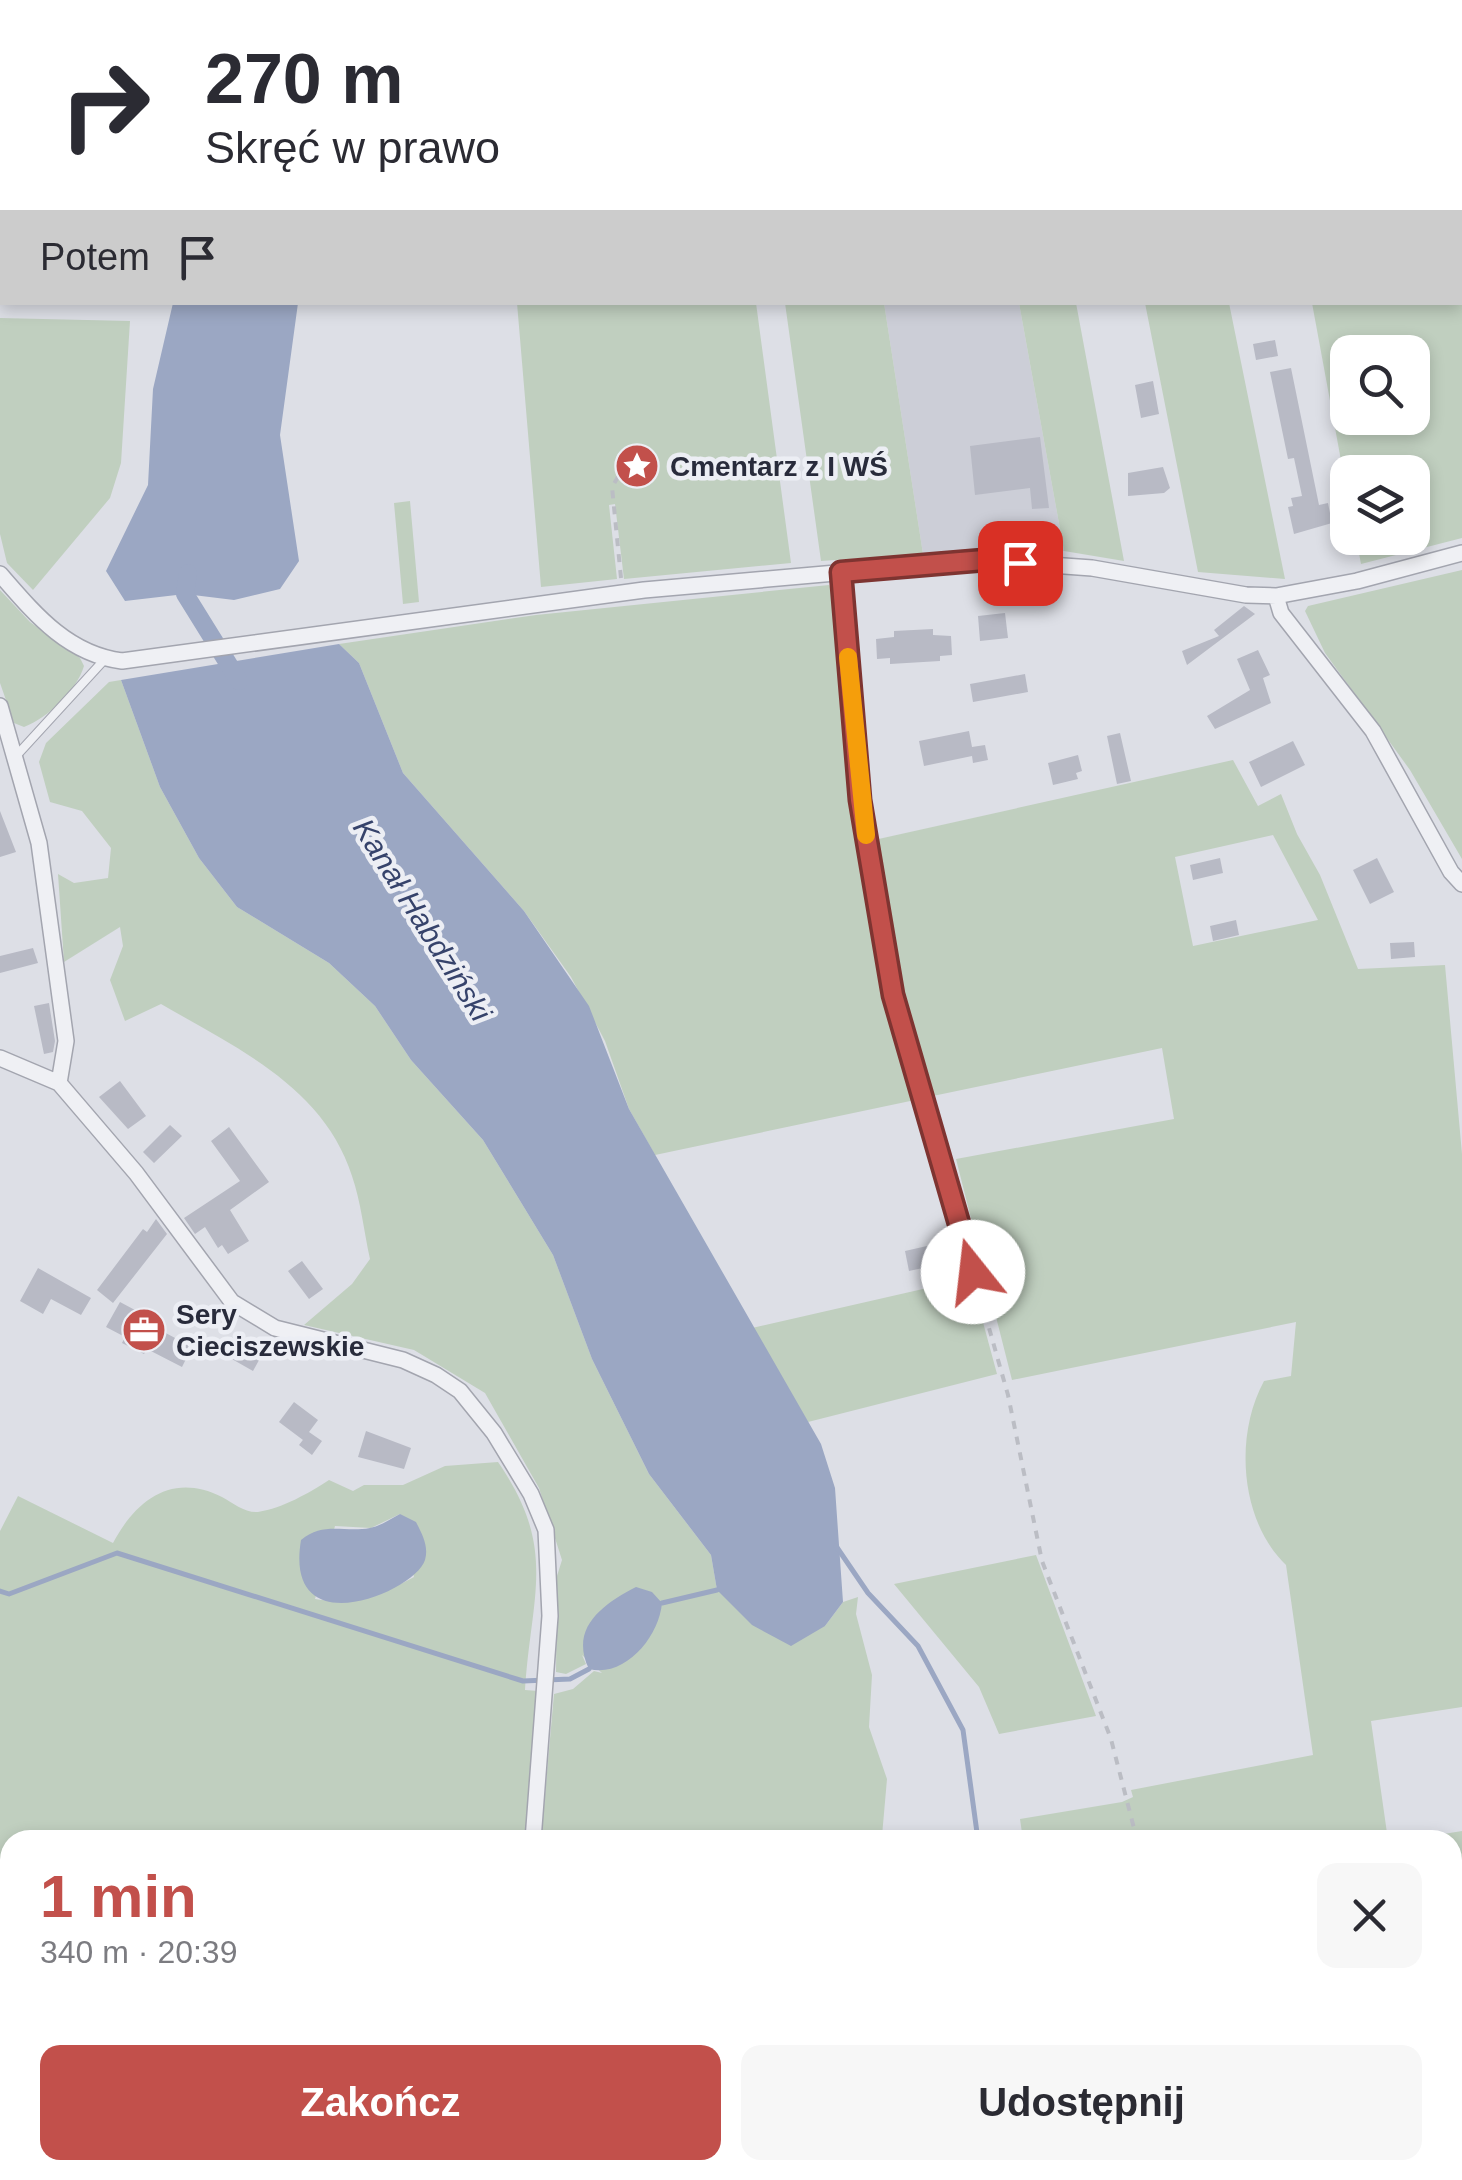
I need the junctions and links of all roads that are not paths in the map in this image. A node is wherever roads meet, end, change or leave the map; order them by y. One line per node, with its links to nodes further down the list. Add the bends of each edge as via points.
1 (1462, 554): 4 (street)
2 (841, 572): 4 (street, via 984,560 1092,568); 5 (street, via 622,592 155,658); 11 (lane, via 860,800 893,995)
3 (0, 574): 5 (street, via 52,629)
4 (1276, 596): 8 (street, via 1280,613 1373,731)
5 (106, 659): 7 (lane)
6 (0, 706): 7 (street)
7 (16, 755): 10 (street, via 39,844 60,991 66,1042)
8 (1462, 884)
9 (0, 1058): 10 (street)
10 (58, 1082): 12 (street, via 232,1302 275,1328 403,1360 460,1391 515,1466 546,1530 550,1616)
11 (973, 1272)
12 (534, 1830)

